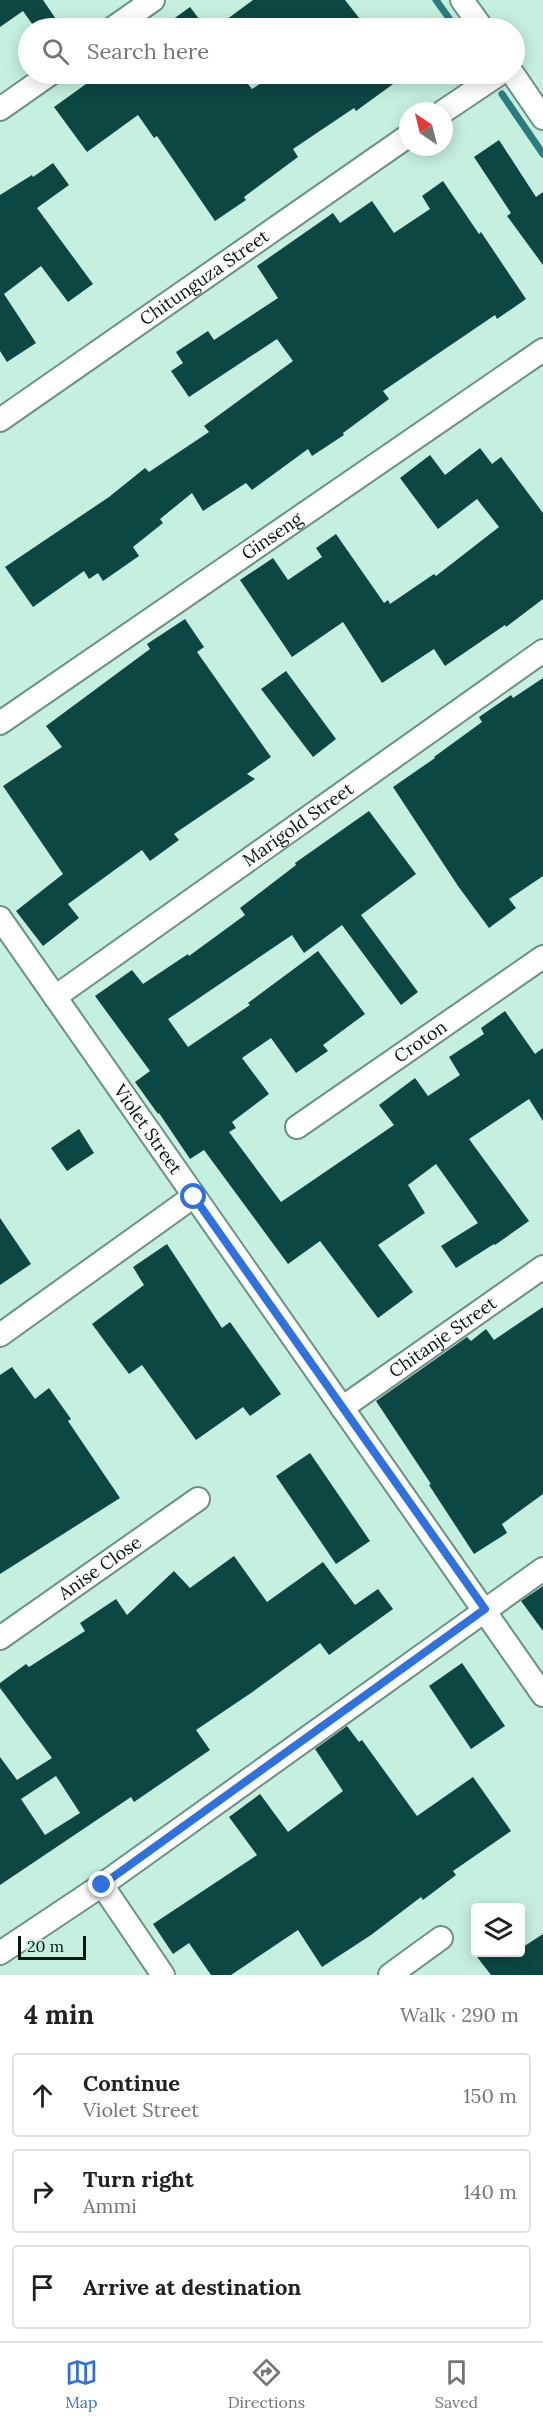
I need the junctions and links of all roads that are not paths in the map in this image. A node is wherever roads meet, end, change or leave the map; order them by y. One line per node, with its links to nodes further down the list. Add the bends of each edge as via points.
1 (153, 0): 3 (street)
2 (462, 0): 4 (street)
3 (127, 18)
4 (475, 18)
5 (36, 84): 9 (street)
6 (483, 84): 8 (street)
7 (520, 84): 10 (street)
8 (453, 105)
9 (0, 109)
10 (543, 118)
11 (399, 142): 13 (street, Chitunguza Street)
12 (543, 350): 15 (street, Ginseng)
13 (0, 420)
14 (543, 651): 18 (street, Marigold Street)
15 (0, 723)
16 (0, 918): 18 (street, Violet Street)
17 (543, 957): 19 (street, Croton)
18 (55, 997): 20 (street, Violet Street)
19 (297, 1127)
20 (194, 1197): 22 (street); 23 (street, Violet Street)
21 (543, 1267): 23 (street, Chitanje Street)
22 (0, 1335)
23 (342, 1408): 26 (street, Violet Street)
24 (198, 1498): 27 (street, Anise Close)
25 (543, 1569): 26 (street)
26 (485, 1609): 28 (street, Violet Street); 29 (street)
27 (0, 1638)
28 (543, 1695)
29 (102, 1885): 31 (street); 32 (street)
30 (441, 1938): 33 (street)
31 (0, 1953)
32 (164, 1975)
33 (390, 1975)

